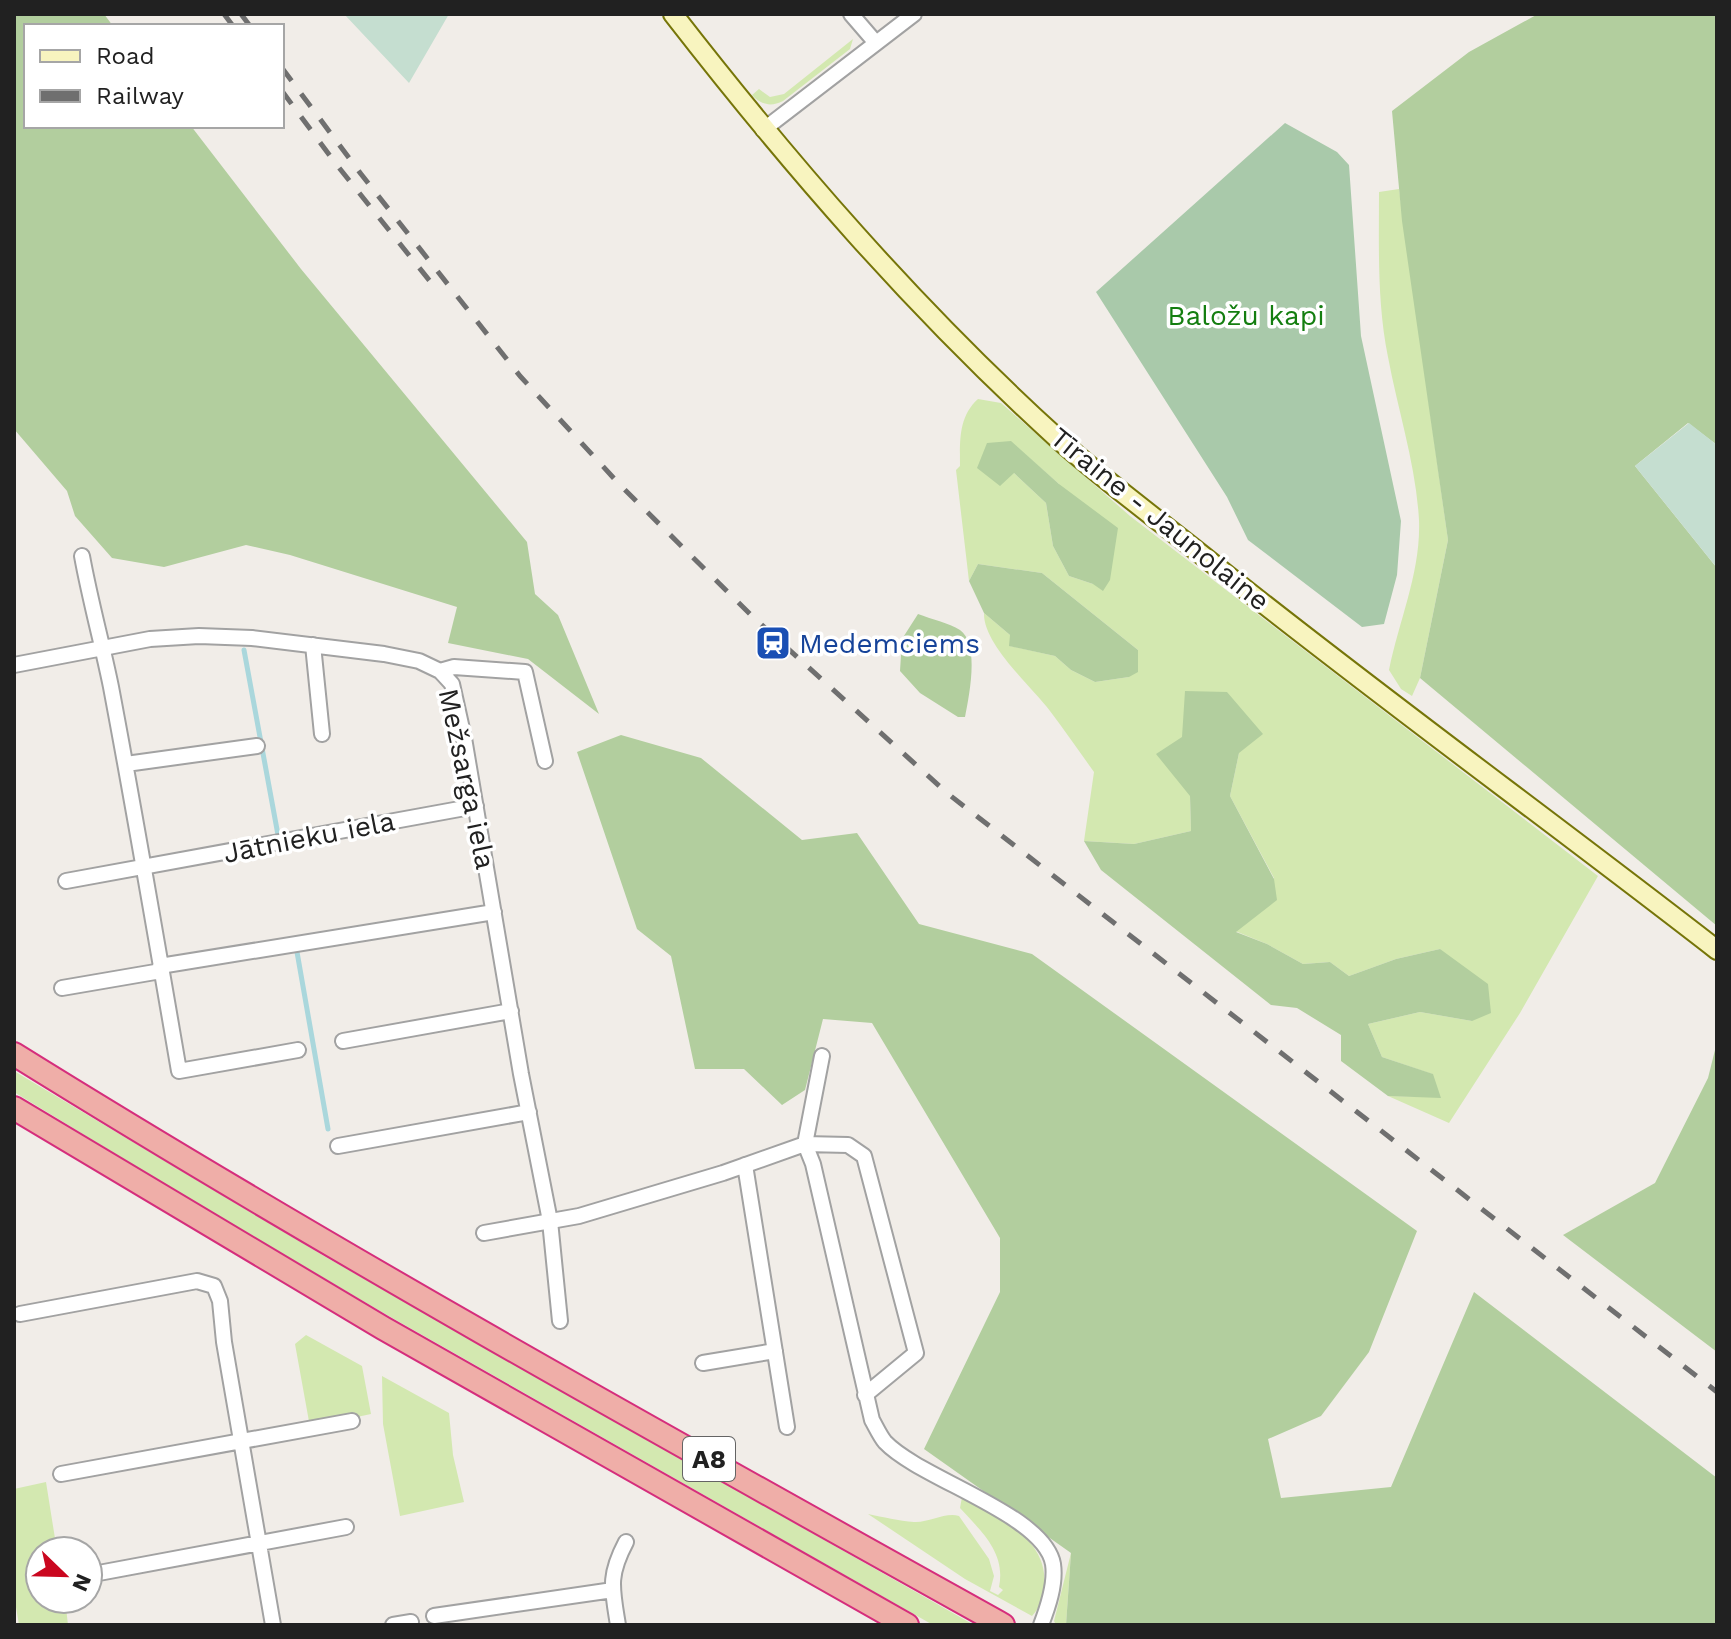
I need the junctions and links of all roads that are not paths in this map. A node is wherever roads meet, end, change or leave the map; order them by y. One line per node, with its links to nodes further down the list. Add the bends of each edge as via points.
1 (673, 14): 5 (main road, Tīraine - Jaunolaine)
2 (851, 14): 4 (street)
3 (914, 14): 4 (street)
4 (876, 43): 5 (street)
5 (763, 130): 19 (main road, Tīraine - Jaunolaine, via 889,274 1060,440 1255,597)
6 (82, 556): 8 (street)
7 (313, 645): 8 (street, Mežsarga iela, via 199,636); 10 (street, Mežsarga iela, via 396,656); 11 (street)
8 (104, 649): 9 (street, Mežsarga iela); 14 (street)
9 (14, 665)
10 (440, 671): 13 (street, via 454,667 525,672); 15 (street, Mežsarga iela, via 452,684)
11 (322, 734)
12 (257, 746): 14 (street)
13 (545, 761)
14 (126, 764): 16 (street)
15 (476, 806): 16 (street, Jātnieku iela); 18 (street, Mežsarga iela)
16 (143, 868): 17 (street, Jātnieku iela); 20 (street)
17 (66, 881)
18 (494, 912): 20 (street); 22 (street, Mežsarga iela)
19 (1717, 950)
20 (161, 968): 21 (street); 24 (street, via 179,1071)
21 (62, 988)
22 (511, 1011): 23 (street); 28 (street, Mežsarga iela)
23 (343, 1041)
24 (298, 1050)
25 (14, 1054): 54 (highway, A8, via 450,1313)
26 (822, 1056): 29 (street)
27 (14, 1108): 53 (highway, A8, via 383,1328)
28 (529, 1112): 30 (street); 32 (street, Mežsarga iela)
29 (805, 1144): 31 (street); 38 (street); 38 (street, via 848,1145 864,1156 916,1353)
30 (338, 1146)
31 (745, 1165): 32 (street); 36 (street)
32 (550, 1221): 33 (street); 35 (street, Mežsarga iela)
33 (484, 1233)
34 (20, 1314): 41 (street, via 197,1281 214,1286)
35 (560, 1321)
36 (775, 1351): 37 (street); 40 (street)
37 (703, 1363)
38 (865, 1395): 55 (street, via 884,1441 1044,1543 1053,1564 1052,1590)
39 (352, 1421): 41 (street)
40 (787, 1427)
41 (241, 1443): 42 (street); 45 (street)
42 (61, 1474)
43 (346, 1527): 45 (street)
44 (626, 1542): 47 (street, via 614,1565)
45 (259, 1545): 46 (street); 50 (street)
46 (104, 1572)
47 (613, 1590): 48 (street); 52 (street)
48 (434, 1616)
49 (411, 1622): 51 (street)
50 (273, 1625)
51 (393, 1625)
52 (618, 1625)
53 (907, 1625)
54 (1003, 1625)
55 (1041, 1625)

